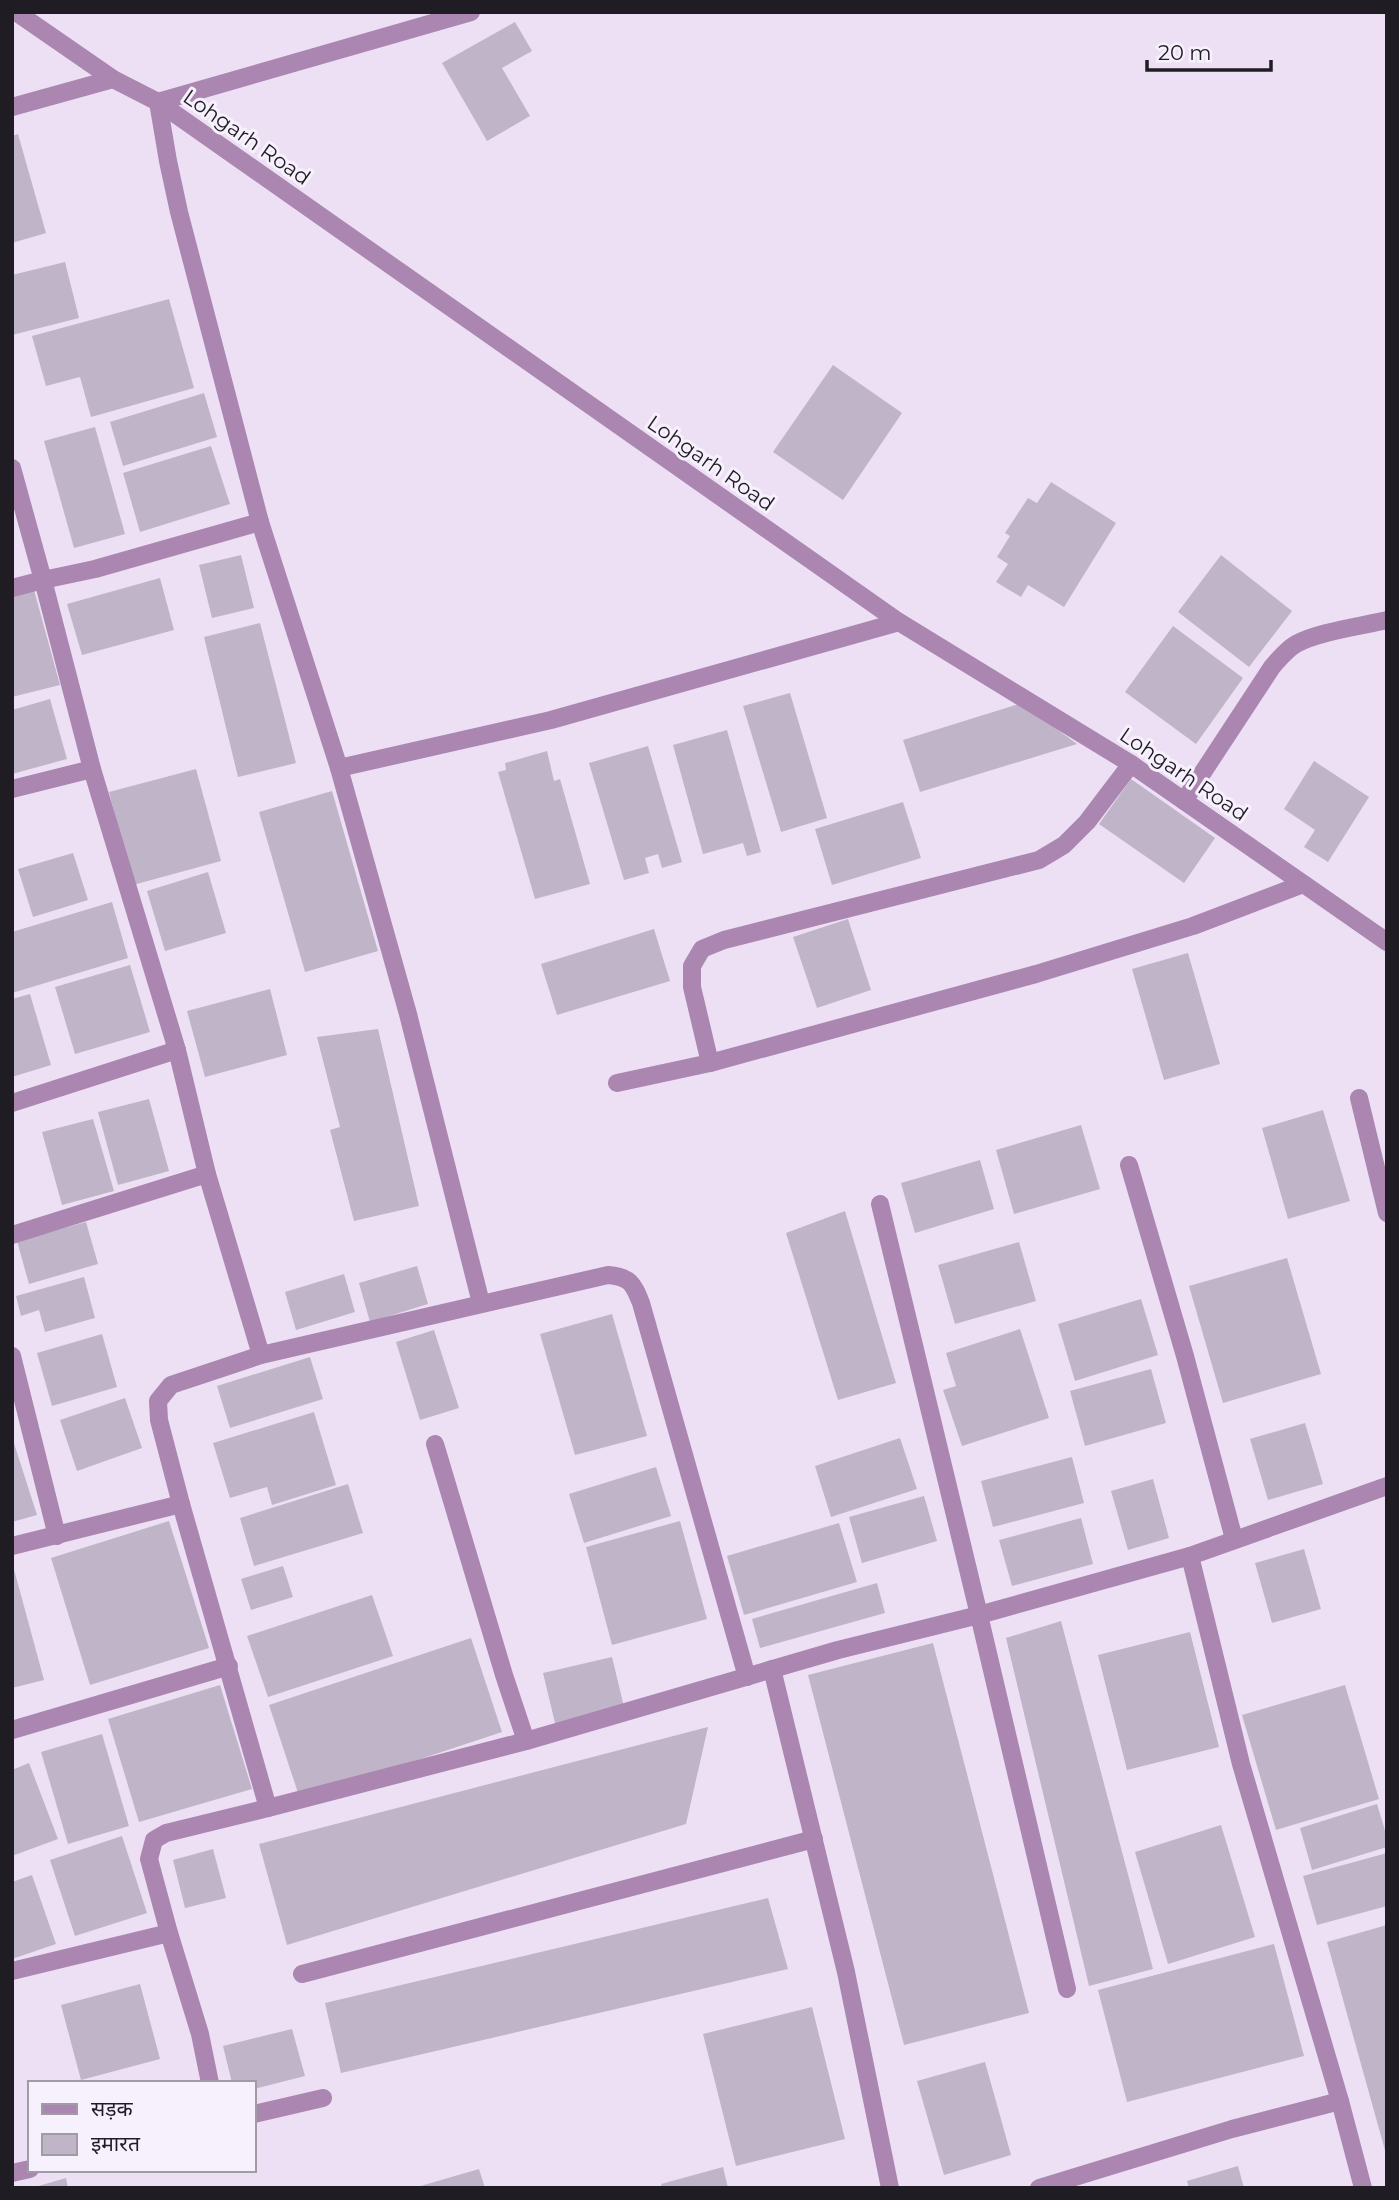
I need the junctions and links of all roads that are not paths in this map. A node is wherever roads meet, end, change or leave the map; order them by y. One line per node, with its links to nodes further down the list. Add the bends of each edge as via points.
1 (16, 12): 3 (street, Lohgarh Road)
2 (471, 12): 4 (street)
3 (113, 79): 4 (street, Lohgarh Road); 5 (street)
4 (158, 102): 7 (street, via 179,212); 11 (street, Lohgarh Road)
5 (12, 107)
6 (12, 468): 8 (street)
7 (260, 522): 8 (street); 13 (street)
8 (43, 580): 9 (street); 14 (street)
9 (12, 588)
10 (1387, 620): 16 (street, via 1315,637 1285,653)
11 (899, 622): 12 (street, Lohgarh Road); 13 (street, via 551,720)
12 (1131, 764): 16 (street, Lohgarh Road); 20 (street, via 1087,822 1064,845 1039,860 702,949 692,966 692,987)
13 (339, 768): 29 (street, via 408,1014)
14 (92, 769): 15 (street); 19 (street)
15 (12, 789)
16 (1184, 801): 17 (street, Lohgarh Road)
17 (1303, 884): 18 (street, Lohgarh Road); 20 (street, via 1194,926 1036,974)
18 (1387, 942)
19 (177, 1051): 23 (street); 25 (street)
20 (710, 1063): 21 (street)
21 (617, 1083)
22 (1359, 1098): 27 (street)
23 (12, 1103)
24 (1129, 1165): 36 (street)
25 (207, 1174): 28 (street); 30 (street)
26 (880, 1204): 39 (street)
27 (1387, 1213)
28 (12, 1235)
29 (481, 1303): 30 (street); 42 (street, via 608,1275 622,1276 633,1284)
30 (261, 1355): 34 (street, via 171,1385 158,1401)
31 (12, 1356): 35 (street)
32 (435, 1444): 44 (street)
33 (1387, 1486): 36 (street)
34 (181, 1504): 35 (street); 40 (street)
35 (57, 1536): 37 (street)
36 (1234, 1539): 38 (street)
37 (12, 1546)
38 (1190, 1556): 39 (street); 53 (street, via 1241,1764)
39 (979, 1615): 41 (street); 50 (street)
40 (229, 1666): 43 (street); 45 (street)
41 (772, 1669): 42 (street); 46 (street)
42 (747, 1677): 44 (street)
43 (12, 1730)
44 (526, 1741): 45 (street)
45 (268, 1808): 47 (street, via 154,1840 149,1859)
46 (814, 1839): 49 (street); 55 (street)
47 (169, 1934): 48 (street); 51 (street)
48 (12, 1971)
49 (302, 1974)
50 (1066, 1989)
51 (210, 2081)
52 (323, 2098): 54 (street)
53 (1340, 2101): 56 (street); 57 (street)
54 (256, 2114)
55 (890, 2188)
56 (1039, 2188)
57 (1363, 2188)

